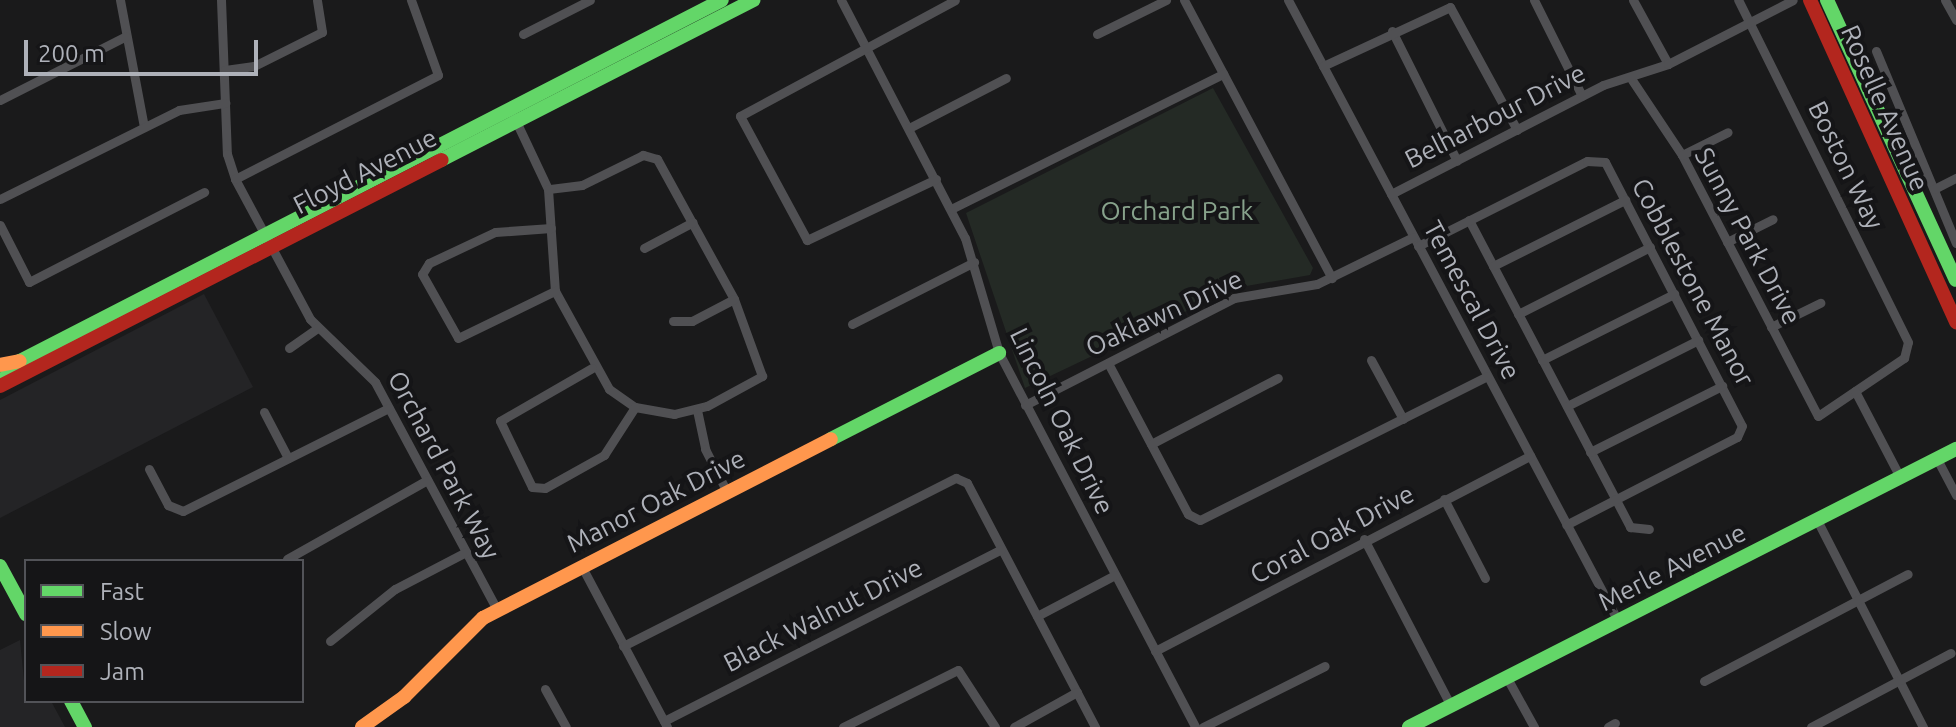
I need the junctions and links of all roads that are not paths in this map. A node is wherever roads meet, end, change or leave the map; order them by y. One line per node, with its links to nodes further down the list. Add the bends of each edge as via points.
1 (120, 0): 25 (street)
2 (221, 0): 30 (street, Orchard Park Way)
3 (317, 0): 30 (street, via 322,32 254,66)
4 (411, 0): 45 (street, via 438,75)
5 (590, 0): 23 (street)
6 (722, 0): 37 (street, Floyd Avenue)
7 (753, 0): 37 (street, Floyd Avenue)
8 (841, 0): 26 (street, Lincoln Oak Drive)
9 (955, 0): 26 (street)
10 (1166, 0): 24 (street)
11 (1184, 0): 31 (street)
12 (1288, 0): 29 (street, Temescal Drive)
13 (1534, 0): 34 (street)
14 (1633, 0): 28 (street)
15 (1738, 0): 21 (street, Boston Way)
16 (1793, 0): 21 (street, Belharbour Drive)
17 (1810, 0): 75 (street, Roselle Avenue)
18 (1827, 0): 68 (street, Roselle Avenue)
19 (1945, 0): 20 (street)
20 (1956, 20)
21 (1749, 23): 28 (street, Belharbour Drive); 92 (street, Boston Way, via 1836,188 1908,351)
22 (1392, 31): 29 (street); 40 (street, via 1450,7); 43 (street)
23 (523, 34)
24 (1097, 34)
25 (126, 36): 35 (street); 38 (street)
26 (865, 45): 39 (street, Lincoln Oak Drive); 46 (street, via 741,114 807,240)
27 (1876, 51): 48 (street)
28 (1668, 64): 33 (street, Belharbour Drive)
29 (1323, 66): 50 (street, Temescal Drive)
30 (225, 70): 36 (street, Orchard Park Way)
31 (1223, 74): 53 (street); 67 (street)
32 (1006, 78): 39 (street)
33 (1632, 80): 34 (street, Belharbour Drive); 42 (street, Sunny Park Drive)
34 (1582, 96): 40 (street, Belharbour Drive)
35 (0, 100)
36 (225, 103): 38 (street, via 195,105); 45 (street, Orchard Park Way)
37 (513, 115): 47 (street); 59 (street, Floyd Avenue)
38 (144, 127): 51 (street)
39 (909, 128): 46 (street, Lincoln Oak Drive)
40 (1517, 130): 43 (street, Belharbour Drive)
41 (1728, 132): 42 (street)
42 (1682, 155): 61 (street, Sunny Park Drive)
43 (1457, 161): 50 (street, Belharbour Drive)
44 (1956, 178): 48 (street)
45 (235, 179): 59 (street, Orchard Park Way)
46 (936, 179): 53 (street, Lincoln Oak Drive)
47 (548, 189): 56 (street, via 582,185 650,155); 58 (street)
48 (1934, 189): 62 (street)
49 (204, 192): 57 (street, via 29,282)
50 (1391, 194): 60 (street, Temescal Drive)
51 (0, 199)
52 (1625, 200): 55 (street, Cobblestone Manor, via 1605,162 1594,158); 63 (street, Cobblestone Manor); 66 (street)
53 (951, 209): 65 (street, Lincoln Oak Drive)
54 (1773, 219): 61 (street)
55 (1469, 220): 60 (street, Cobblestone Manor); 66 (street)
56 (693, 222): 64 (street); 71 (street)
57 (0, 225)
58 (551, 228): 69 (street); 69 (street, via 495,232 423,271 458,338)
59 (267, 240): 78 (street, Orchard Park Way); 84 (street, Floyd Avenue); 90 (street, Floyd Avenue)
60 (1416, 241): 67 (street, Oaklawn Drive); 88 (street, Temescal Drive)
61 (1727, 242): 77 (street, Sunny Park Drive)
62 (1956, 243)
63 (1650, 247): 70 (street, Cobblestone Manor); 73 (street)
64 (644, 248)
65 (974, 262): 76 (street); 81 (street, Lincoln Oak Drive)
66 (1493, 266): 73 (street)
67 (1332, 278): 85 (street, Oaklawn Drive, via 1234,298)
68 (1956, 280)
69 (555, 291): 87 (street)
70 (1674, 294): 79 (street, Cobblestone Manor); 83 (street)
71 (734, 299): 74 (street, via 692,321); 97 (street, via 763,373)
72 (1820, 303): 77 (street)
73 (1518, 314): 83 (street)
74 (673, 321)
75 (1956, 322)
76 (852, 324)
77 (1771, 327): 92 (street, Sunny Park Drive, via 1818,416)
78 (318, 328): 80 (street); 96 (street, Orchard Park Way, via 366,369)
79 (1698, 340): 91 (street, Cobblestone Manor); 94 (street)
80 (289, 348)
81 (999, 353): 93 (street, Lincoln Oak Drive); 109 (street, Manor Oak Drive)
82 (1371, 360): 99 (street)
83 (1542, 360): 94 (street)
84 (20, 361): 86 (street); 90 (street, Floyd Avenue)
85 (1108, 363): 93 (street, Oaklawn Drive); 100 (street)
86 (0, 365)
87 (592, 368): 95 (street); 95 (street, via 500,421 535,488 604,455)
88 (1487, 376): 99 (street); 103 (street, Temescal Drive)
89 (1278, 378): 100 (street)
90 (0, 385)
91 (1722, 386): 102 (street); 112 (street, Cobblestone Manor, via 1742,423 1737,437)
92 (1855, 391): 107 (street)
93 (1025, 405): 123 (street, Lincoln Oak Drive)
94 (1567, 406): 102 (street)
95 (635, 407): 97 (street)
96 (389, 408): 104 (street); 108 (street, Orchard Park Way)
97 (697, 410): 109 (street, via 705,449)
98 (264, 412): 104 (street)
99 (1403, 419): 100 (street, via 1196,519)
100 (1151, 444)
101 (1956, 449): 105 (street, Merle Avenue)
102 (1590, 452): 112 (street)
103 (1530, 456): 111 (street, Coral Oak Drive); 114 (street, Temescal Drive)
104 (288, 458): 106 (street, via 175,510)
105 (1937, 459): 107 (street, Merle Avenue); 110 (street)
106 (149, 469)
107 (1900, 477): 113 (street, Merle Avenue)
108 (427, 480): 118 (street, Orchard Park Way); 119 (street)
109 (727, 492): 121 (street, Manor Oak Drive)
110 (1956, 495)
111 (1444, 499): 116 (street, Coral Oak Drive); 124 (street)
112 (1616, 500): 114 (street, Cobblestone Manor); 115 (street, via 1633,530)
113 (1817, 520): 125 (street); 129 (street, Merle Avenue)
114 (1566, 525): 129 (street, Temescal Drive)
115 (1649, 529)
116 (1364, 539): 132 (street, Coral Oak Drive); 141 (street)
117 (1001, 549): 128 (street); 131 (street, via 959,479); 142 (street, Black Walnut Drive)
118 (466, 552): 127 (street, Orchard Park Way); 130 (street, via 395,589)
119 (287, 559)
120 (0, 566): 126 (street)
121 (582, 567): 127 (street, Manor Oak Drive); 131 (street)
122 (1908, 574): 125 (street)
123 (1115, 575): 128 (street); 132 (street, Lincoln Oak Drive)
124 (1485, 578)
125 (1859, 600): 136 (street); 137 (street)
126 (24, 610)
127 (497, 610): 145 (street, Manor Oak Drive, via 459,635 404,697)
128 (1037, 616): 139 (street)
129 (1618, 621): 135 (street, Merle Avenue)
130 (330, 641)
131 (623, 646): 142 (street)
132 (1155, 651): 151 (street, Lincoln Oak Drive)
133 (1951, 653): 136 (street)
134 (1325, 666): 152 (street)
135 (1507, 678): 141 (street, Merle Avenue); 154 (street)
136 (1901, 680): 143 (street); 155 (street)
137 (1704, 681)
138 (545, 689): 146 (street)
139 (1077, 692): 149 (street); 150 (street)
140 (72, 703): 144 (street)
141 (1451, 706): 153 (street, Merle Avenue)
142 (665, 724)
143 (1817, 726)
144 (85, 727)
145 (362, 727)
146 (566, 727)
147 (843, 727): 148 (street, via 961,671)
148 (995, 727)
149 (1014, 727)
150 (1095, 727)
151 (1195, 727)
152 (1203, 727)
153 (1409, 727)
154 (1534, 727)
155 (1923, 727)

